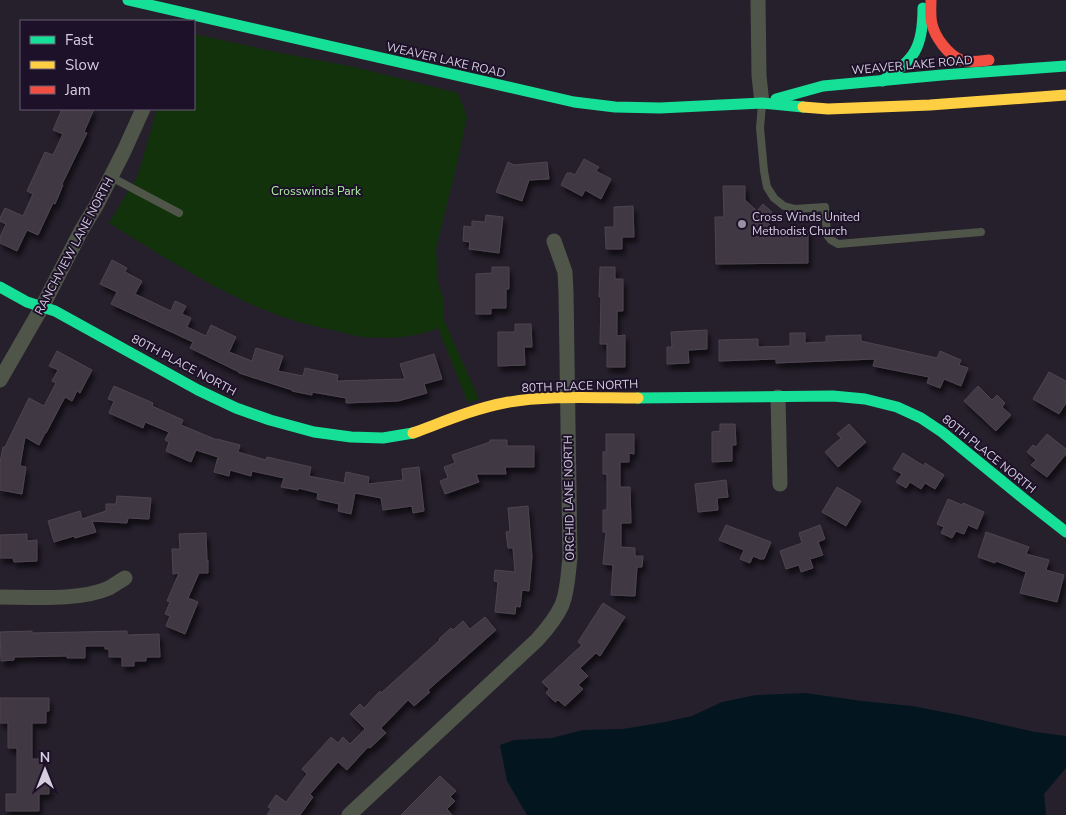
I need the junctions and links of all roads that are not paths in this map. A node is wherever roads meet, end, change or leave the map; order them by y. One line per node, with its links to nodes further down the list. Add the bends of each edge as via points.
1 (128, 0): 5 (main road, WEAVER LAKE ROAD)
2 (758, 0): 12 (street)
3 (922, 0): 10 (main road, via 918,46 901,68)
4 (931, 0): 9 (main road, via 932,26 940,42 962,60 1006,59)
5 (171, 16): 6 (main road, WEAVER LAKE ROAD)
6 (190, 20)
7 (195, 21): 12 (main road, WEAVER LAKE ROAD, via 574,102 660,108)
8 (1066, 66): 9 (main road, WEAVER LAKE ROAD)
9 (1048, 67): 10 (main road, WEAVER LAKE ROAD)
10 (882, 81): 12 (main road, WEAVER LAKE ROAD, via 823,86)
11 (1066, 95): 12 (main road, WEAVER LAKE ROAD, via 828,109)
12 (762, 102): 16 (lane, via 760,128 767,187 784,206 795,209 825,207 827,235 831,240 838,244)
13 (143, 110): 14 (street, RANCHVIEW LANE NORTH)
14 (111, 177): 15 (lane); 19 (street, RANCHVIEW LANE NORTH)
15 (178, 213)
16 (981, 232)
17 (554, 241): 22 (street, ORCHID LANE NORTH, via 565,272)
18 (0, 287): 19 (main road, 80TH PLACE NORTH)
19 (42, 307): 20 (street, RANCHVIEW LANE NORTH); 22 (main road, 80TH PLACE NORTH, via 236,408 314,432 383,438 413,433 504,403)
20 (0, 380)
21 (778, 397): 22 (main road, 80TH PLACE NORTH); 23 (street); 24 (main road, 80TH PLACE NORTH, via 862,398 897,407 927,422 955,442)
22 (567, 399): 27 (street, ORCHID LANE NORTH, via 570,558 562,604 552,623 537,640)
23 (780, 484)
24 (1066, 532)
25 (125, 578): 26 (street, via 91,594)
26 (0, 597)
27 (349, 815)

